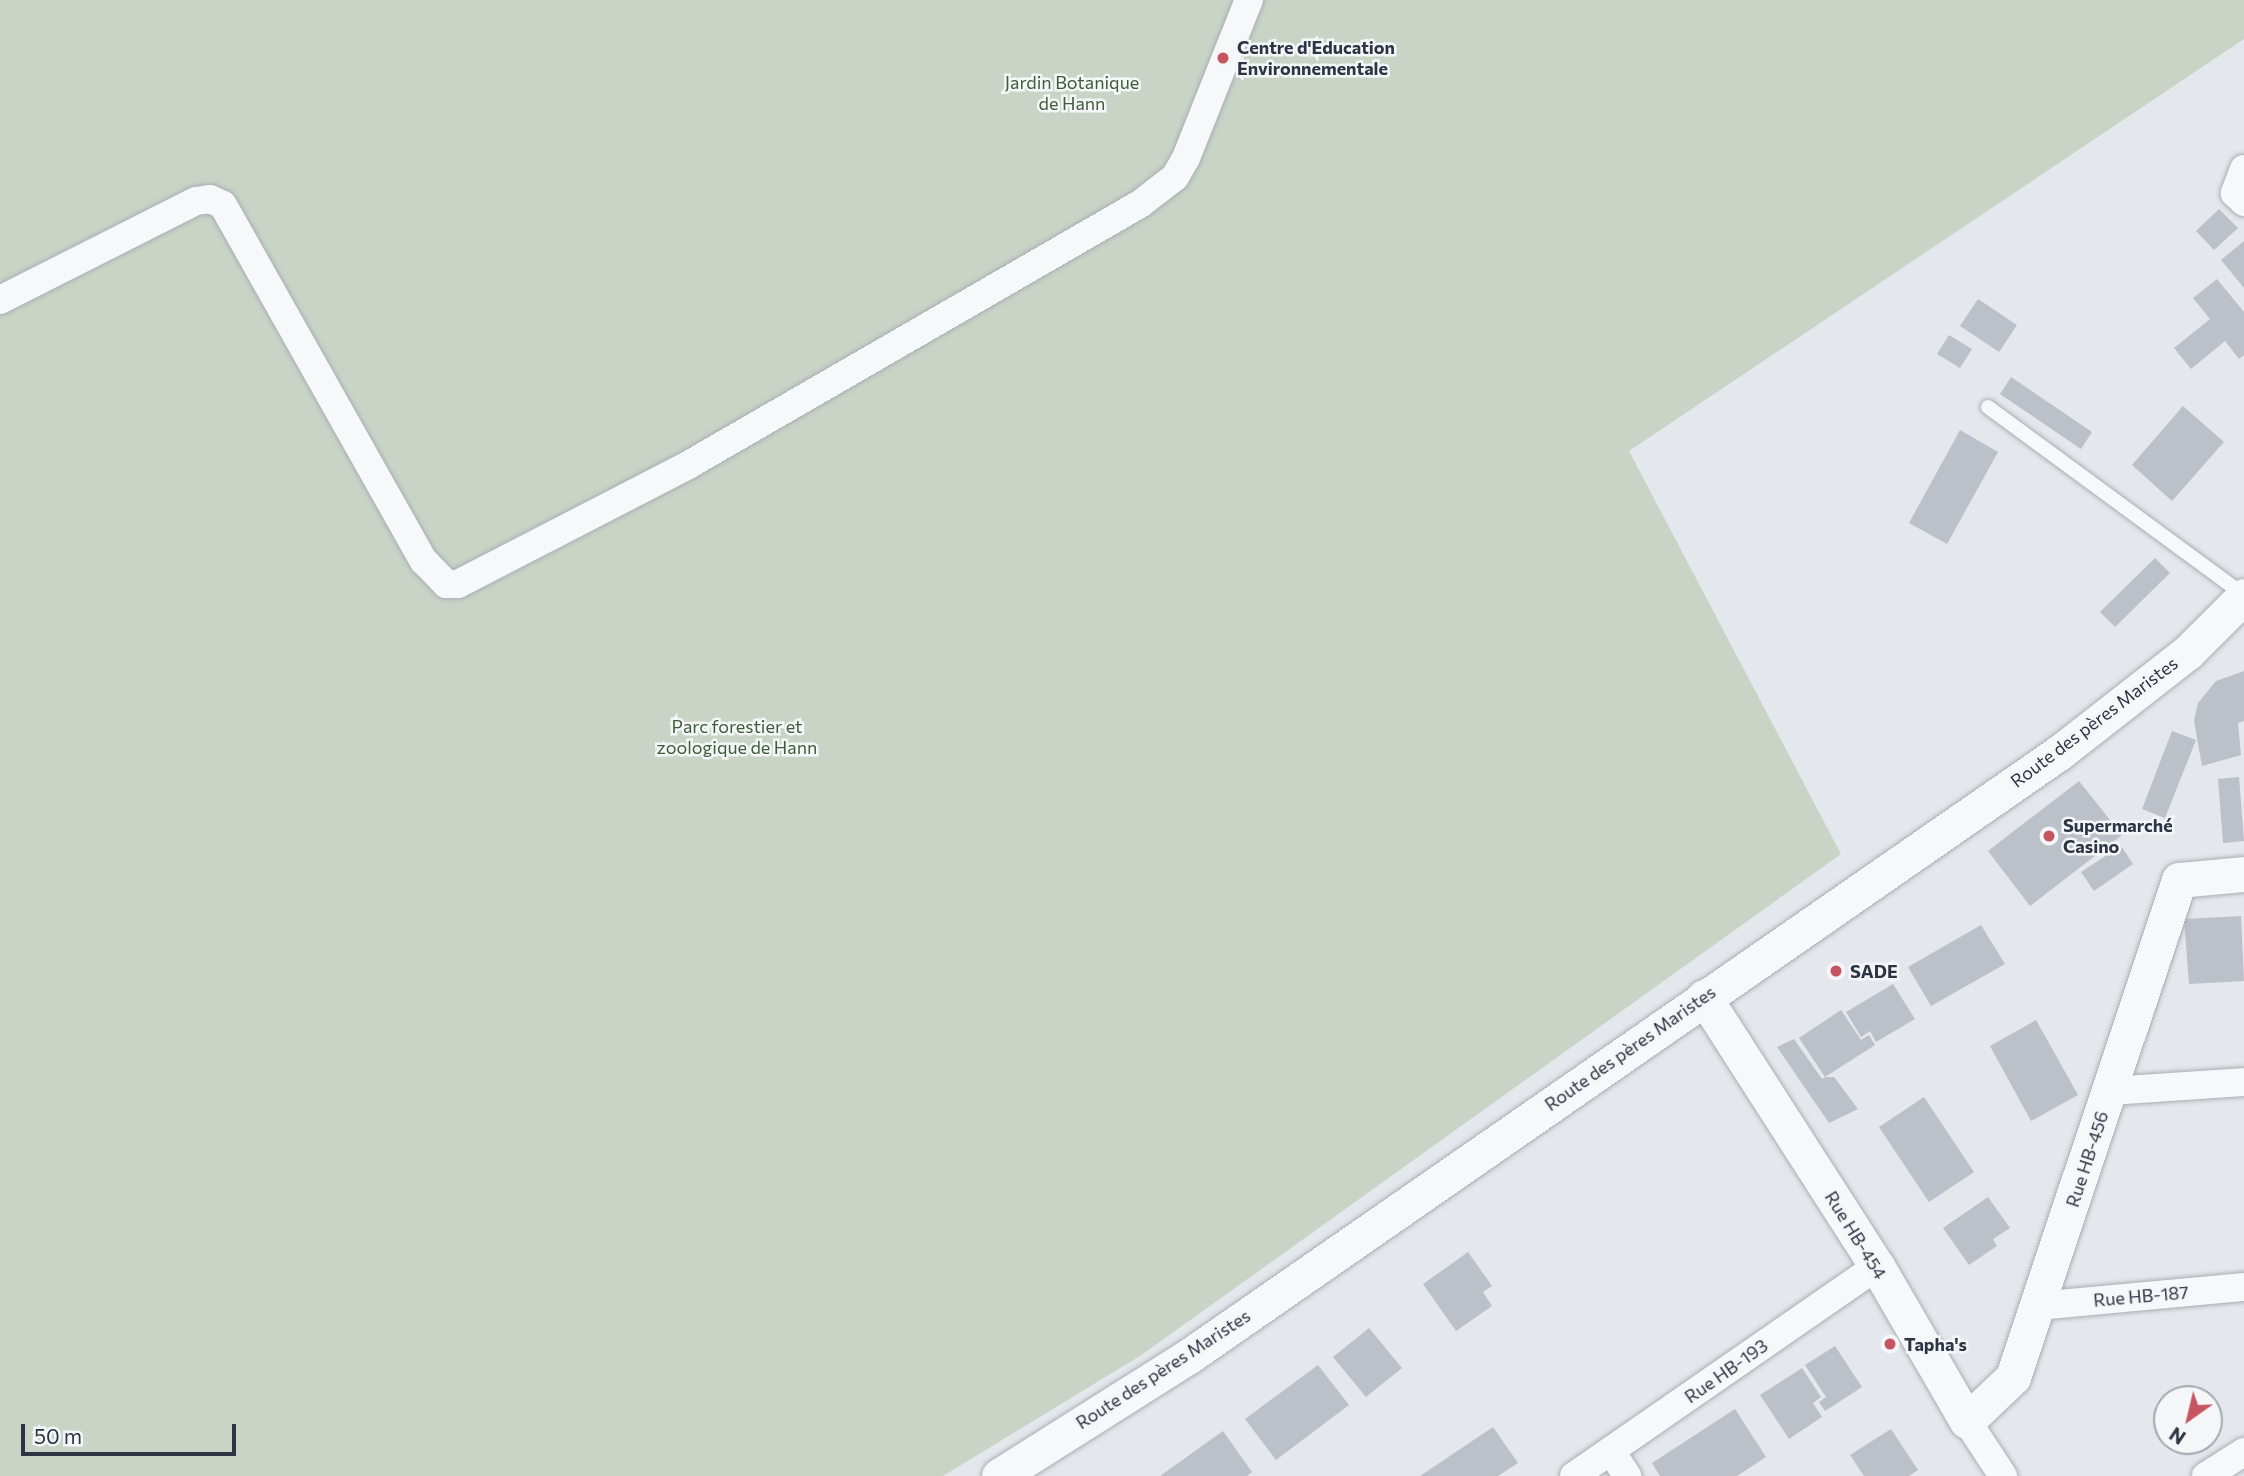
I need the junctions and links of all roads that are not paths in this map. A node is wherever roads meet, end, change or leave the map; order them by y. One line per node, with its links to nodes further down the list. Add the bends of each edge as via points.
1 (1248, 0): 4 (street, via 1186,158 1175,177 1140,205 702,457 458,584 446,584 424,561 223,205 210,199 196,201)
2 (2244, 170): 3 (street, via 2235,193)
3 (2244, 202)
4 (0, 300)
5 (1988, 407): 6 (lane)
6 (2244, 596): 8 (street, Route des pères Maristes, via 2188,652 2060,752)
7 (2244, 874): 10 (street, Rue HB-456, via 2179,880)
8 (1704, 997): 11 (street, Rue HB-454); 17 (street, Route des pères Maristes, via 1189,1356)
9 (2244, 1082): 10 (street)
10 (2109, 1091): 13 (street, Rue HB-456)
11 (1877, 1266): 14 (street, Rue HB-454); 15 (street, Rue HB-193)
12 (2244, 1287): 13 (street, Rue HB-187)
13 (2038, 1306): 14 (street, Rue HB-456, via 2013,1377)
14 (1967, 1420): 20 (street, Rue HB-454)
15 (1611, 1451): 18 (street, Rue HB-193); 19 (street)
16 (2244, 1452): 21 (street)
17 (999, 1476)
18 (1574, 1476)
19 (1627, 1476)
20 (2003, 1476)
21 (2206, 1476)

